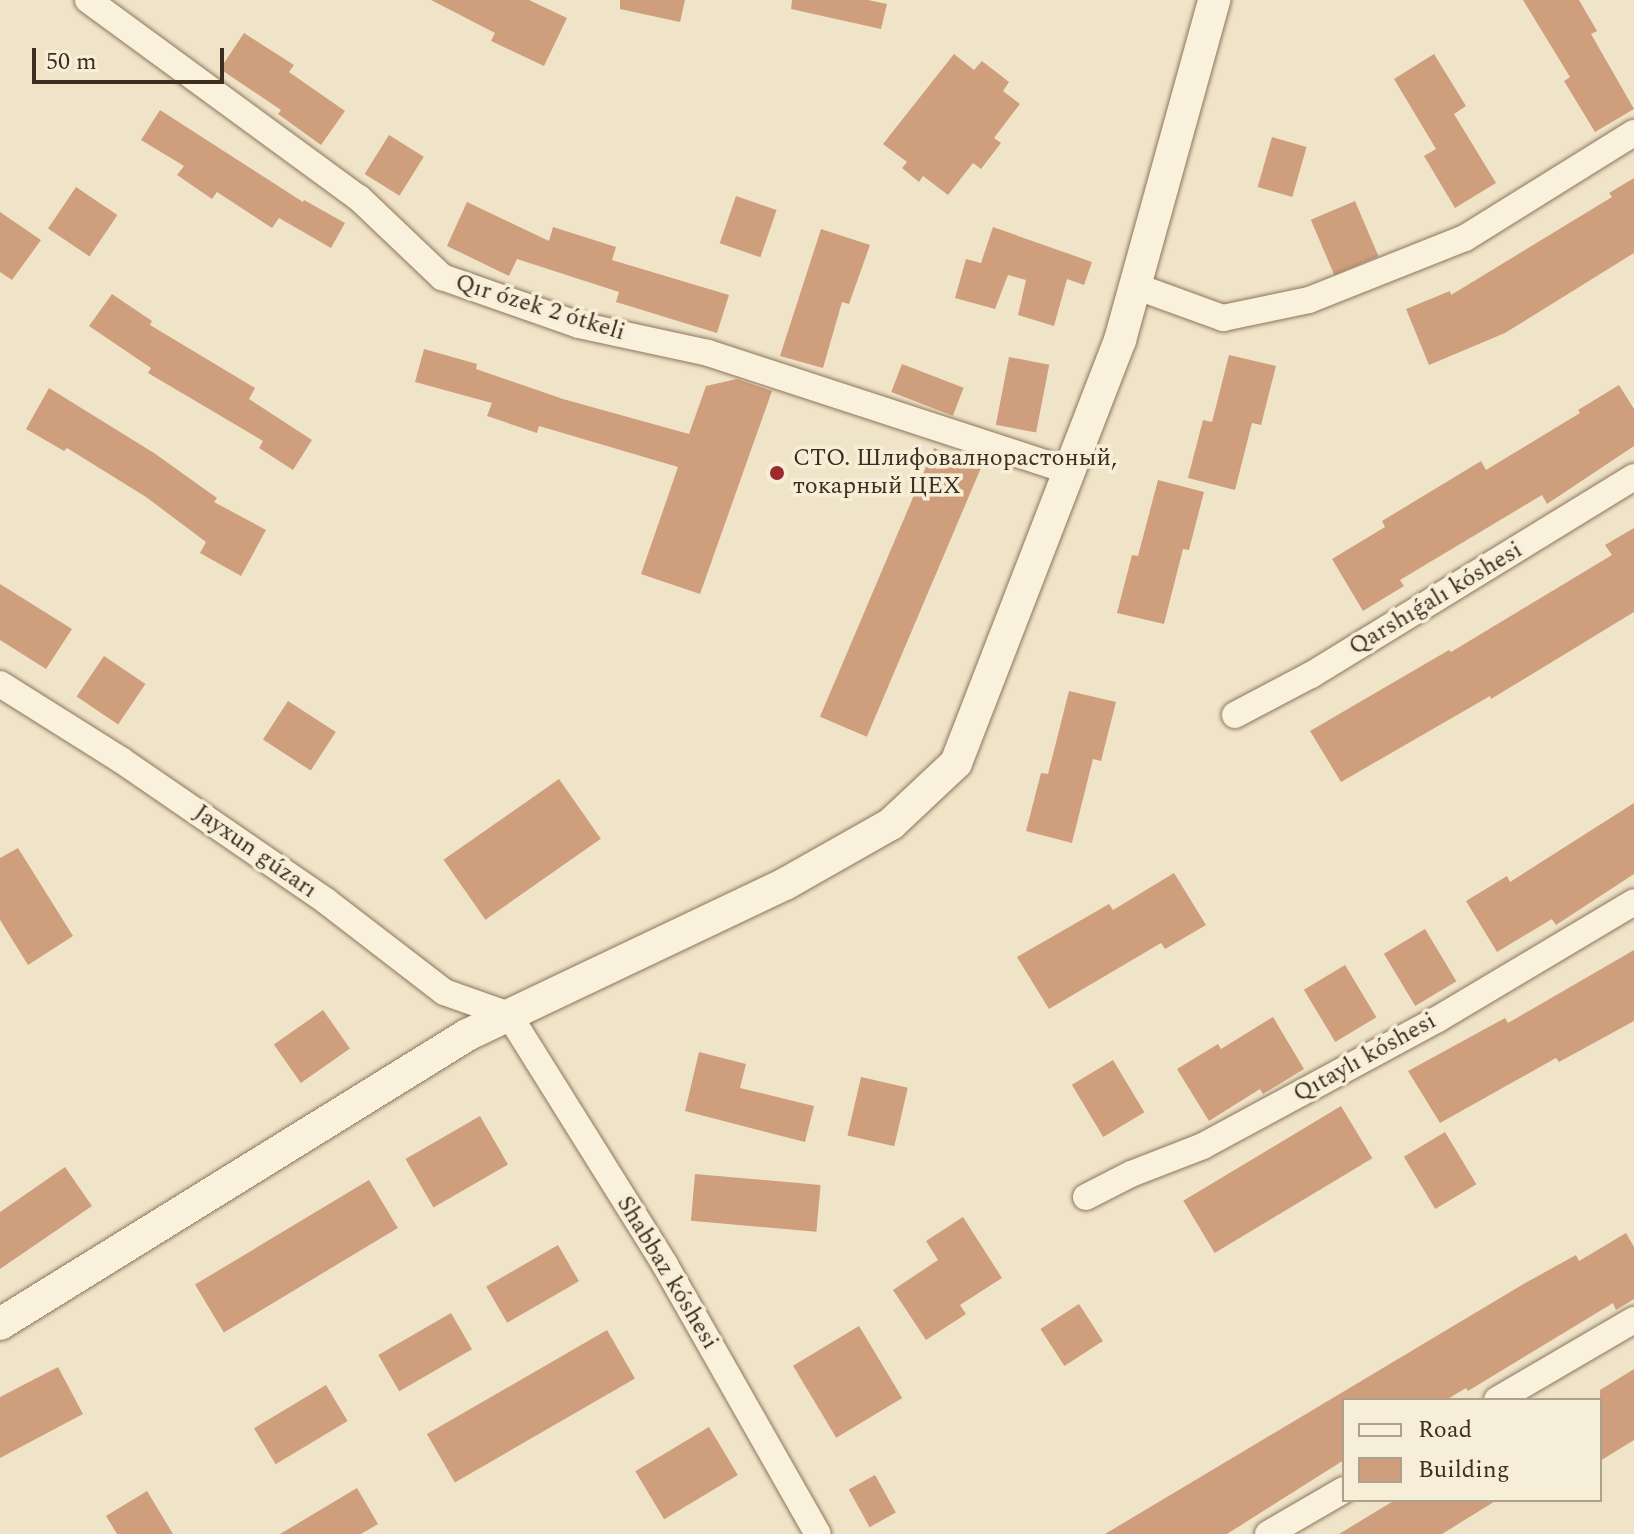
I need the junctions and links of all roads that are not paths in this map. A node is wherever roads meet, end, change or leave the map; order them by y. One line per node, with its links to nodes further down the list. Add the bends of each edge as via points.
1 (88, 0): 5 (street, Qır ózek 2 ótkeli, via 359,198 442,277 579,325 708,353)
2 (1214, 0): 4 (street)
3 (1634, 133): 4 (street, via 1465,238 1309,300 1223,318)
4 (1135, 286): 5 (street, via 1120,340)
5 (1067, 470): 10 (street, via 956,763 891,824 785,884)
6 (1634, 477): 8 (street, Qarshıǵalı kóshesi, via 1311,675)
7 (4, 693): 10 (street, Jayxun gúzarı, via 121,760 326,901 444,992)
8 (1235, 715)
9 (1634, 902): 11 (street, Qıtaylı kóshesi, via 1438,1019 1231,1131)
10 (509, 1015): 13 (street, via 467,1035); 16 (street, Shabbaz kóshesi, via 665,1265)
11 (1086, 1197)
12 (1634, 1320): 14 (street)
13 (0, 1324)
14 (1500, 1398)
15 (1342, 1491): 17 (street)
16 (818, 1534)
17 (1268, 1534)

